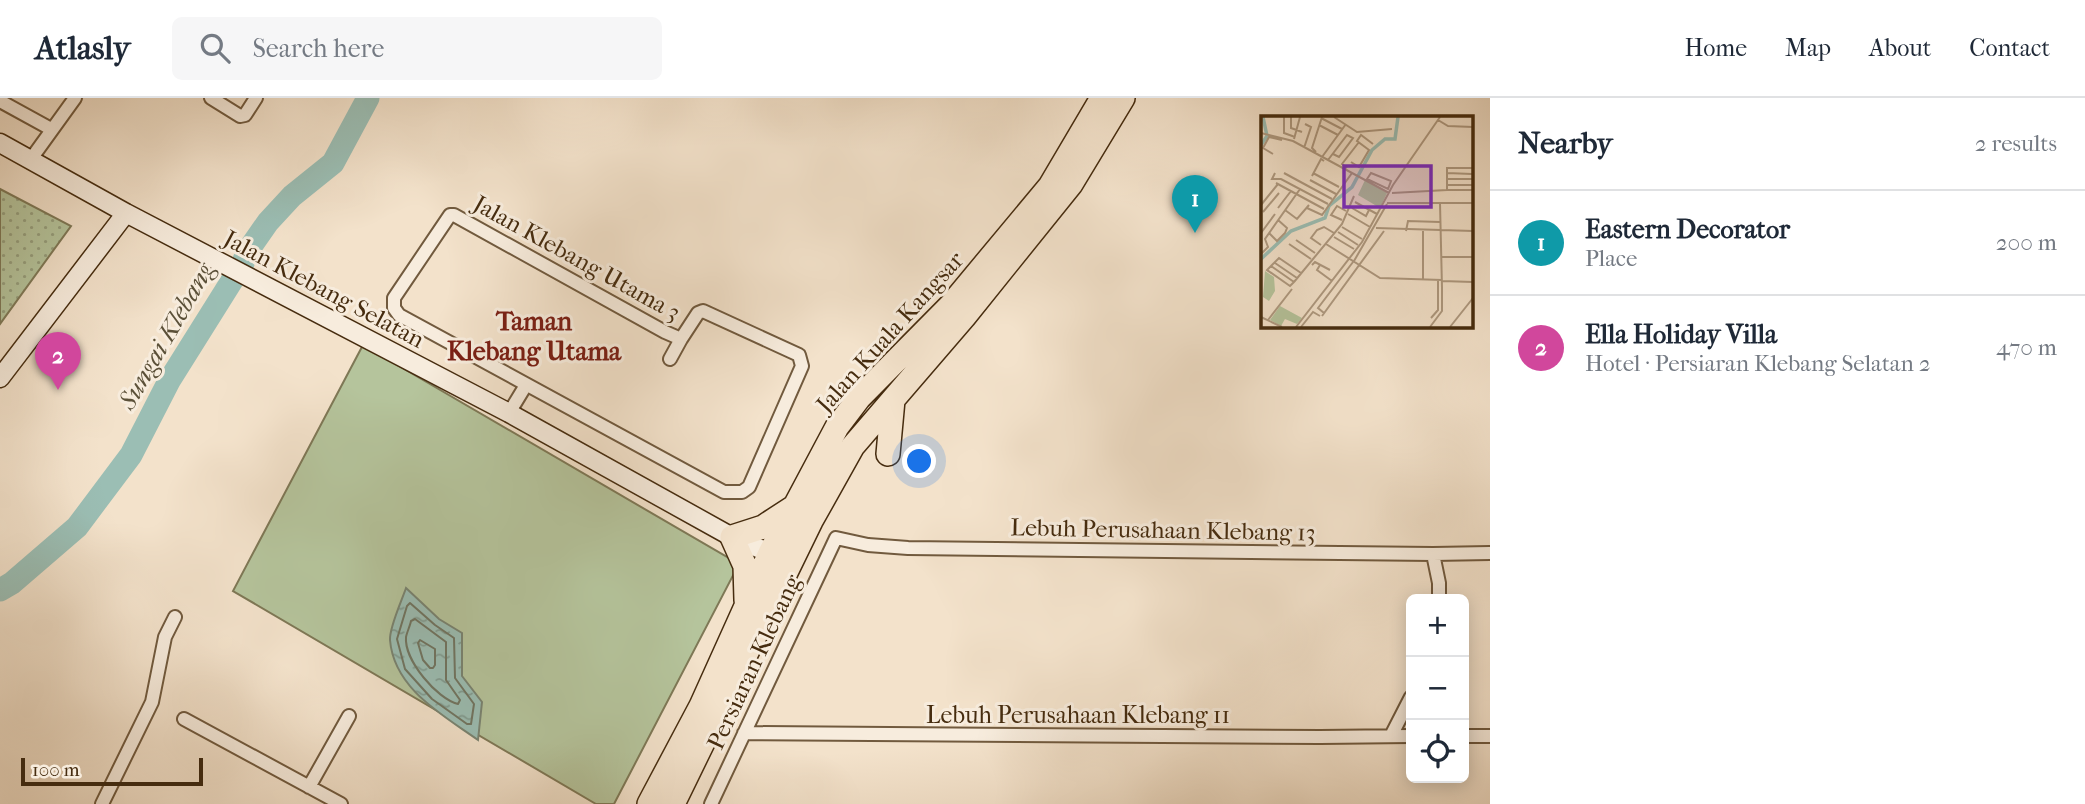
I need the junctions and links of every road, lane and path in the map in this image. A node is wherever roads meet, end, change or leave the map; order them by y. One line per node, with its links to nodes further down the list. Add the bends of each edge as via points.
1 (75, 98): 7 (street)
2 (211, 98): 3 (street, via 240,116)
3 (256, 98)
4 (1102, 98): 18 (highway, Jalan Kuala Kangsar, via 1050,186 951,305 859,398)
5 (1123, 98): 15 (highway, Jalan Kuala Kangsar, via 1071,184)
6 (0, 102): 7 (street)
7 (51, 129): 9 (street)
8 (0, 143): 9 (street, Jalan Klebang Selatan)
9 (30, 159): 10 (street, Jalan Klebang Selatan)
10 (126, 213): 13 (street); 16 (street, Jalan Klebang Selatan)
11 (681, 339): 12 (street); 14 (street, Jalan Klebang Utama 3, via 450,215 397,291 394,308 399,315); 14 (street, Jalan Klebang Utama 3, via 703,311 801,358 802,366 749,487 742,492 724,492)
12 (670, 359)
13 (0, 378)
14 (526, 385): 16 (street)
15 (893, 400): 17 (highway); 19 (highway, Jalan Kuala Kangsar, via 853,446)
16 (509, 413): 20 (street, Jalan Klebang Selatan)
17 (888, 454)
18 (794, 506): 20 (highway, via 763,527); 23 (highway, Jalan Kuala Kangsar)
19 (817, 510): 23 (highway, via 786,548); 28 (highway, Jalan Kuala Kangsar)
20 (732, 537): 23 (street, Jalan Klebang Selatan); 26 (highway, via 746,566)
21 (836, 538): 24 (street, Lebuh Perusahaan Klebang 13, via 887,547); 32 (street, Persiaran Klebang)
22 (1490, 553): 24 (street, Lebuh Perusahaan Klebang 13)
23 (773, 554): 26 (highway, Jalan Kuala Kangsar); 28 (highway, via 765,598 731,672)
24 (1433, 554): 25 (street)
25 (1439, 594)
26 (746, 606): 40 (highway, Jalan Kuala Kangsar, via 701,706)
27 (175, 617): 38 (street, via 165,638 152,702)
28 (730, 686): 41 (highway, Jalan Kuala Kangsar)
29 (1406, 707): 33 (street)
30 (349, 716): 37 (street)
31 (184, 719): 37 (street)
32 (744, 733): 33 (street, Lebuh Perusahaan Klebang 11); 42 (street, Persiaran Klebang)
33 (1391, 736): 34 (street, Lebuh Perusahaan Klebang 11)
34 (1406, 736)
35 (1469, 736): 36 (street)
36 (1490, 736)
37 (309, 787): 39 (street)
38 (102, 804)
39 (341, 804)
40 (649, 804)
41 (673, 804)
42 (711, 804)

